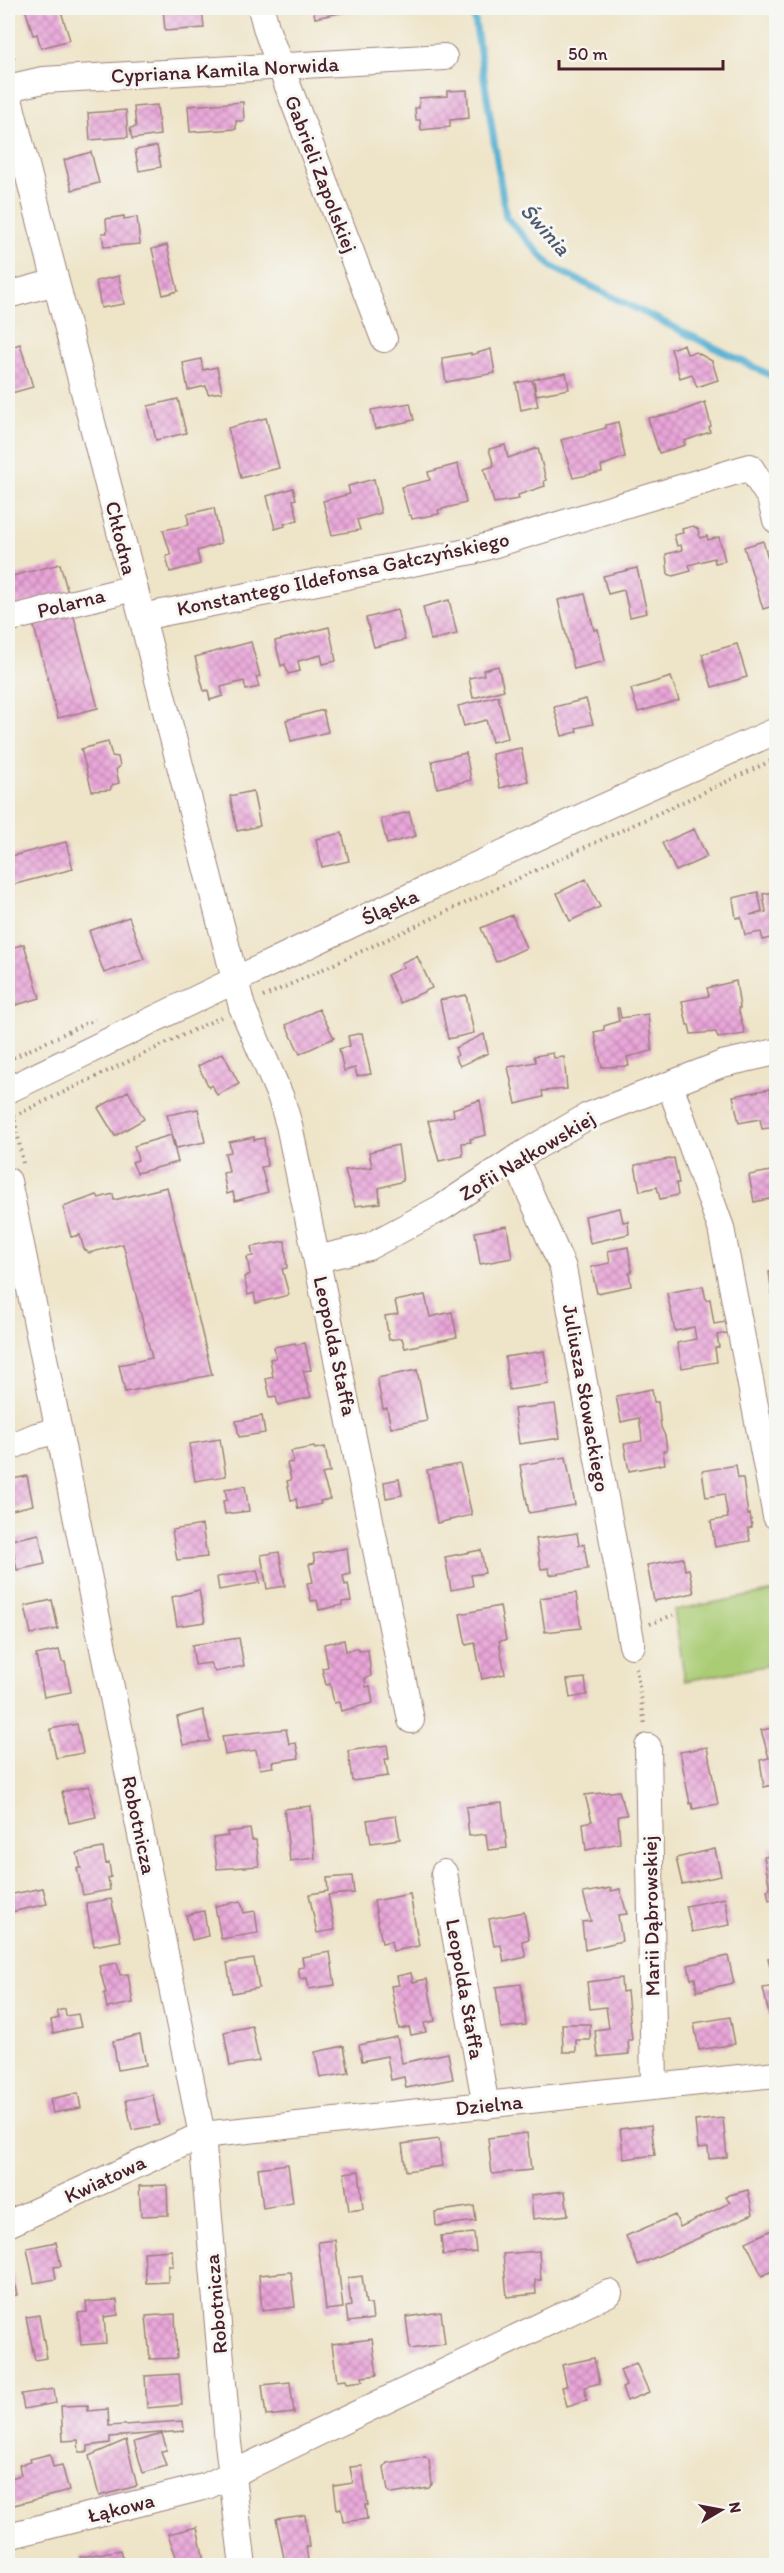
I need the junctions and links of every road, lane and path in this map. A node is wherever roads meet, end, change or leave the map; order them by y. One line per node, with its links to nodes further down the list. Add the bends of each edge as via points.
1 (261, 8): 3 (street, Gabrieli Zapolskiej)
2 (444, 57): 3 (street, Cypriana Kamila Norwida)
3 (280, 67): 4 (street, Cypriana Kamila Norwida, via 43,80); 9 (street, Gabrieli Zapolskiej)
4 (8, 88)
5 (8, 95): 6 (street, Chłodna)
6 (18, 175): 7 (street, Chłodna)
7 (56, 282): 8 (street); 11 (street, Chłodna)
8 (8, 294)
9 (384, 339)
10 (777, 520): 12 (street, Konstantego Ildefonsa Gałczyńskiego, via 770,498 750,467 472,551)
11 (134, 588): 12 (street, Chłodna); 13 (street, Polarna)
12 (142, 617): 16 (street, Chłodna)
13 (8, 619)
14 (777, 731): 16 (street, Śląska, via 663,780)
15 (777, 759): 17 (path)
16 (236, 980): 17 (street, Leopolda Staffa); 20 (street, Śląska)
17 (242, 1007): 21 (path); 24 (street, Leopolda Staffa, via 285,1112)
18 (777, 1052): 19 (street, Zofii Nałkowskiej, via 722,1064)
19 (670, 1084): 22 (street, Zofii Nałkowskiej, via 588,1116); 27 (street, via 721,1228)
20 (8, 1090)
21 (14, 1116)
22 (515, 1159): 24 (street, Zofii Nałkowskiej, via 443,1207 368,1247); 28 (street, Juliusza Słowackiego, via 563,1268)
23 (8, 1181): 25 (street, Robotnicza)
24 (317, 1259): 29 (street, Leopolda Staffa)
25 (59, 1430): 26 (street); 35 (street, Robotnicza)
26 (8, 1448)
27 (777, 1516)
28 (632, 1645): 30 (path)
29 (411, 1720)
30 (648, 1747): 33 (street, Marii Dąbrowskiej)
31 (444, 1873): 34 (street, Leopolda Staffa)
32 (777, 2074): 33 (street, Dzielna)
33 (654, 2086): 34 (street, Dzielna)
34 (486, 2106): 35 (street, Dzielna)
35 (202, 2135): 36 (street, Kwiatowa); 38 (street, Robotnicza)
36 (8, 2224)
37 (609, 2293): 38 (street)
38 (232, 2475): 39 (street, Łąkowa, via 207,2486); 40 (street, Robotnicza)
39 (8, 2536)
40 (243, 2565)

